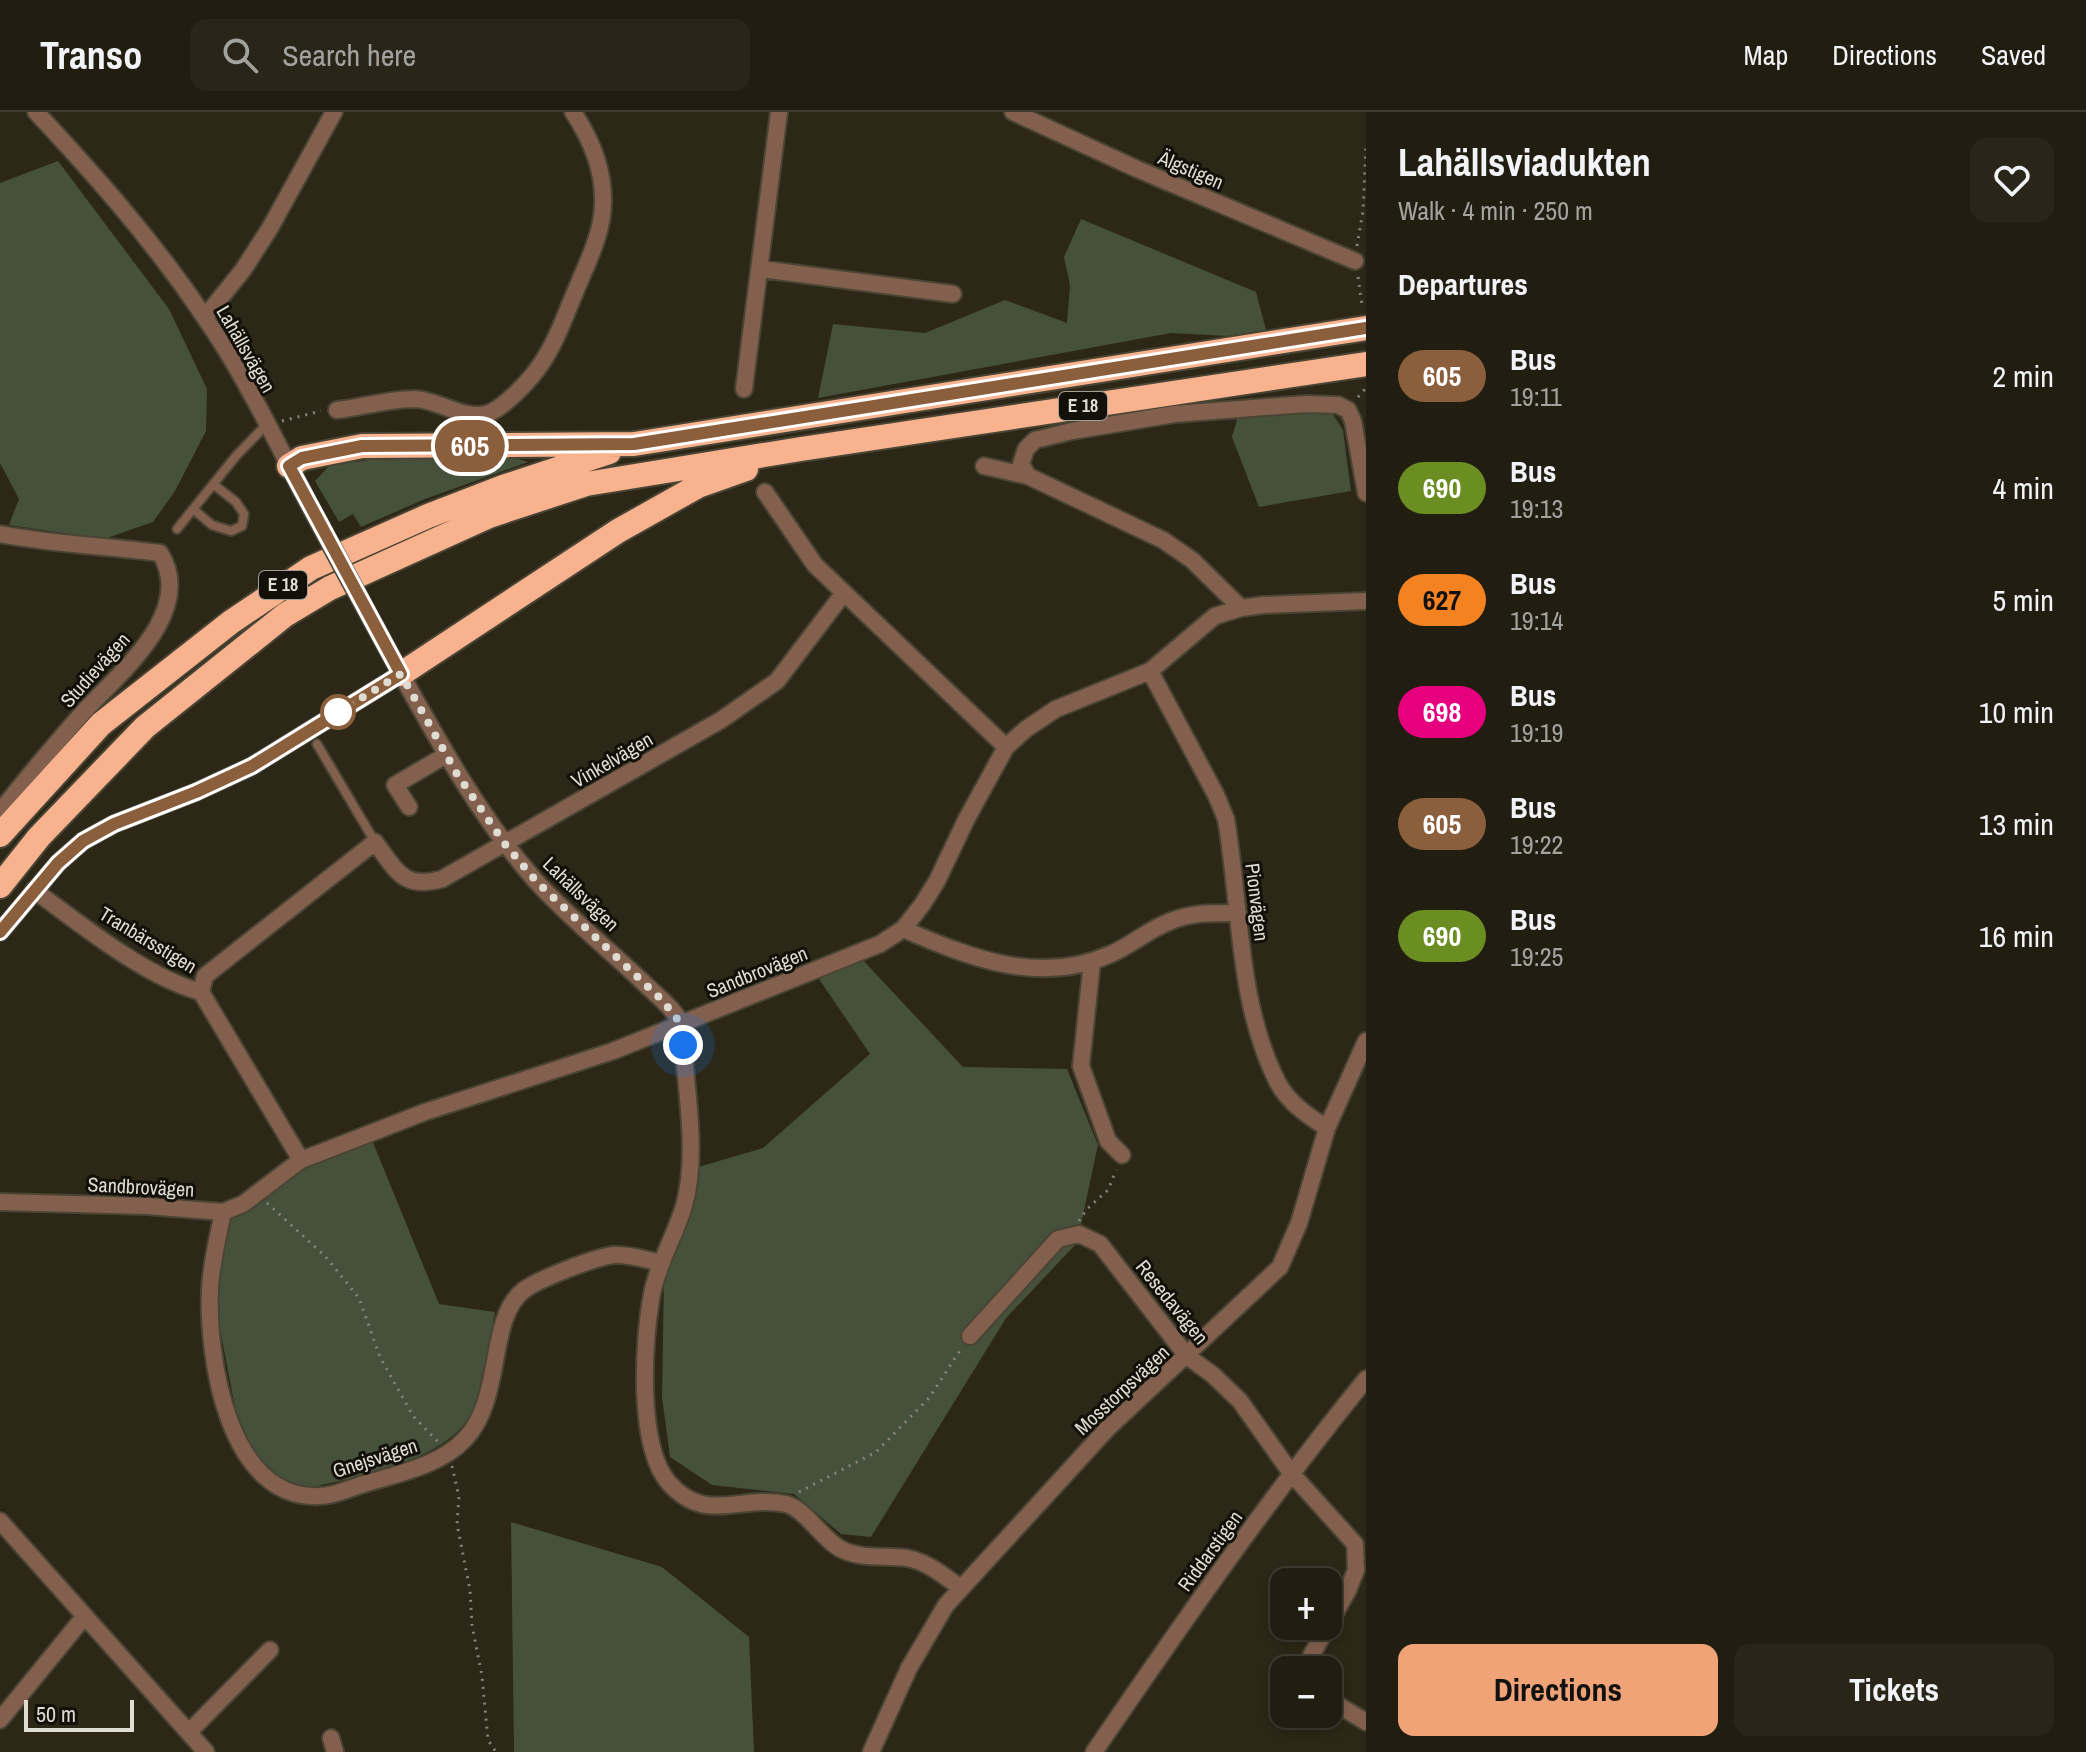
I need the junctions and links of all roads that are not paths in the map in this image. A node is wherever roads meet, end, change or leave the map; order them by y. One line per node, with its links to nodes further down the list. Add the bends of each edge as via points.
1 (36, 112): 10 (street, Lahällsvägen, via 121,208)
2 (334, 112): 10 (street, via 270,228)
3 (573, 112): 13 (street, via 587,132 604,204 563,325 543,363 489,413 473,415 418,399)
4 (779, 112): 7 (street)
5 (1013, 112): 6 (street, Älgstigen)
6 (1355, 261)
7 (761, 269): 8 (street); 12 (street)
8 (953, 294)
9 (1364, 316): 15 (highway, E 18)
10 (205, 317): 14 (street, Lahällsvägen)
11 (1366, 364): 16 (highway, E 18)
12 (744, 389)
13 (337, 410)
14 (267, 424): 17 (street, Lahällsvägen); 20 (lane)
15 (634, 444): 17 (highway, via 362,446 302,458); 36 (highway, E 18, via 503,487 311,568 231,622 101,724)
16 (801, 449): 30 (highway, E 18, via 698,486 618,531); 39 (highway, E 18, via 586,484 489,516 330,588 285,615 145,727 39,837)
17 (289, 466): 30 (street, Lahällsvägen, bridge)
18 (984, 466): 19 (street)
19 (1028, 476): 22 (street, via 1021,464 1026,449 1035,440 1072,431 1221,408 1338,405 1353,421); 28 (street, via 1163,540)
20 (213, 484): 23 (lane); 23 (lane, via 236,502 244,514 242,526 231,531 212,525)
21 (765, 492): 26 (street, via 815,565)
22 (1366, 493)
23 (193, 509): 24 (lane)
24 (177, 529)
25 (0, 534): 35 (street, Studievägen, via 160,553 168,582 155,632)
26 (843, 594): 32 (street); 38 (street, Vinkelvägen, via 777,681 721,720)
27 (1366, 601): 28 (street, Sandbrovägen)
28 (1241, 608): 29 (street, Sandbrovägen, via 1215,616)
29 (1150, 671): 32 (street, Sandbrovägen, via 1056,709); 41 (street, Pionvägen, via 1226,819)
30 (401, 674): 33 (street, Lahällsvägen); 40 (street, via 252,766 98,832)
31 (317, 744): 37 (lane, Vinkelvägen)
32 (1006, 747): 42 (street, Sandbrovägen, via 937,881)
33 (446, 755): 34 (street, via 395,785); 38 (street, Lahällsvägen)
34 (409, 807)
35 (0, 812)
36 (0, 835)
37 (375, 842): 38 (street, Vinkelvägen, via 400,875 425,883); 45 (street, via 205,976)
38 (505, 844): 46 (street, Lahällsvägen)
39 (0, 886)
40 (34, 890): 43 (street); 45 (street, Tranbärsstigen, via 126,954)
41 (1238, 913): 44 (street, via 1173,920); 48 (street, Pionvägen, via 1250,1003 1279,1085 1302,1113)
42 (903, 929): 44 (street, via 986,962 1017,968); 46 (street, Sandbrovägen, via 856,954)
43 (0, 932)
44 (1092, 962): 49 (street, via 1081,1066 1108,1141)
45 (201, 992): 50 (street, Tranbärsstigen)
46 (681, 1024): 50 (street, Sandbrovägen); 53 (street, via 690,1177)
47 (1366, 1041): 48 (street, Mosstorpsvägen)
48 (1327, 1128): 55 (street, Mosstorpsvägen, via 1280,1267)
49 (1122, 1155)
50 (301, 1160): 52 (street, Sandbrovägen, via 243,1204)
51 (0, 1202): 52 (street, Sandbrovägen)
52 (223, 1212): 53 (street, Gnejsvägen, via 210,1286 211,1336 229,1418 253,1467 295,1494 322,1497 449,1453 486,1408 508,1309 539,1281 614,1255)
53 (662, 1263): 59 (street, via 652,1294 645,1395 657,1468 671,1486 707,1507 765,1501 791,1505 838,1547 863,1556 909,1558)
54 (970, 1336): 55 (street, Resedavägen, via 1051,1245 1079,1234 1100,1244)
55 (1187, 1356): 57 (street, Resedavägen, via 1240,1401); 59 (street, Mosstorpsvägen, via 1107,1429)
56 (1366, 1379): 57 (street, Riddarstigen)
57 (1291, 1473): 62 (street, Resedavägen, via 1355,1544 1357,1555 1348,1590); 69 (street, Riddarstigen)
58 (0, 1521): 60 (street)
59 (961, 1588): 68 (street, Mosstorpsvägen, via 909,1668)
60 (84, 1617): 64 (street); 66 (street)
61 (270, 1650): 66 (street)
62 (1311, 1656)
63 (1342, 1707): 65 (street)
64 (0, 1720)
65 (1366, 1722)
66 (189, 1732): 67 (street)
67 (206, 1752)
68 (871, 1752)
69 (1094, 1752)

